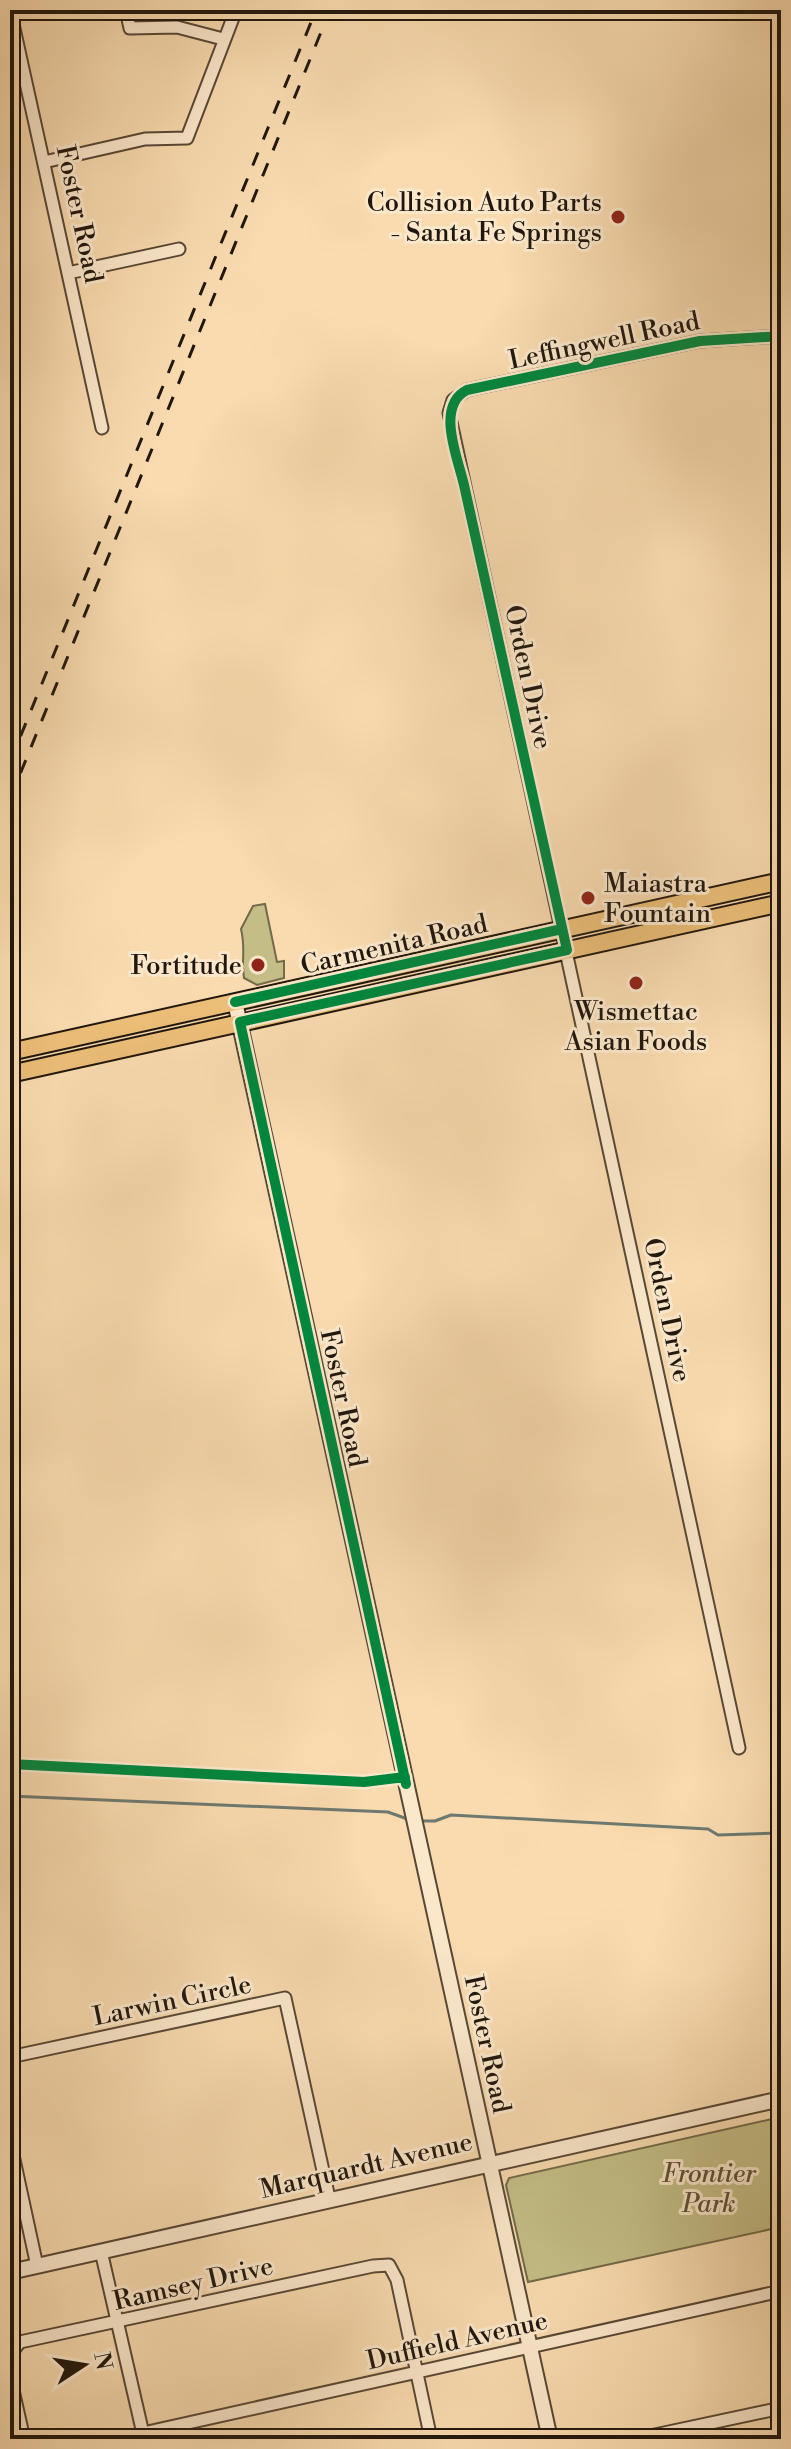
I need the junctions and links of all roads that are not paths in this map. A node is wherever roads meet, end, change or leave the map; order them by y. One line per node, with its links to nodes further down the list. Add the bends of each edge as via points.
1 (10, 10): 5 (street, Foster Road)
2 (126, 10): 4 (street, via 130,28 177,27)
3 (236, 10): 4 (street)
4 (223, 39): 5 (street, via 187,138 145,139)
5 (44, 162): 7 (street, Foster Road)
6 (179, 249): 7 (street)
7 (68, 273): 10 (street, Foster Road)
8 (781, 336): 9 (street, Leffingwell Road, via 700,341 467,390 453,400)
9 (449, 413): 13 (street, Orden Drive)
10 (102, 428)
11 (781, 881): 13 (main road, Carmenita Road)
12 (781, 903): 14 (main road, Carmenita Road)
13 (562, 929): 14 (street, Orden Drive); 15 (main road, Carmenita Road)
14 (567, 950): 16 (main road, Carmenita Road); 19 (street, Orden Drive)
15 (235, 1002): 16 (street, Foster Road); 17 (main road, Carmenita Road)
16 (240, 1022): 18 (main road, Carmenita Road); 23 (street, Foster Road)
17 (10, 1052)
18 (10, 1074)
19 (739, 1748)
20 (10, 2057): 24 (street, Larwin Circle, via 285,1998)
21 (781, 2099): 23 (street, Marquardt Avenue)
22 (10, 2141): 26 (street)
23 (489, 2162): 24 (street, Marquardt Avenue); 30 (street, Foster Road)
24 (329, 2198): 25 (street, Marquardt Avenue)
25 (101, 2251): 26 (street, Marquardt Avenue); 29 (street)
26 (37, 2266): 27 (street, Marquardt Avenue)
27 (10, 2272)
28 (781, 2291): 30 (street, Duffield Avenue)
29 (116, 2323): 31 (street, Ramsey Drive, via 20,2342); 32 (street, Ramsey Drive, via 389,2265 397,2280); 35 (street)
30 (529, 2346): 32 (street, Duffield Avenue); 38 (street, Foster Road)
31 (10, 2353)
32 (416, 2371): 35 (street, Duffield Avenue); 37 (street)
33 (10, 2377): 36 (street)
34 (781, 2408): 39 (street)
35 (143, 2436)
36 (24, 2439)
37 (431, 2439)
38 (550, 2439)
39 (636, 2439)

